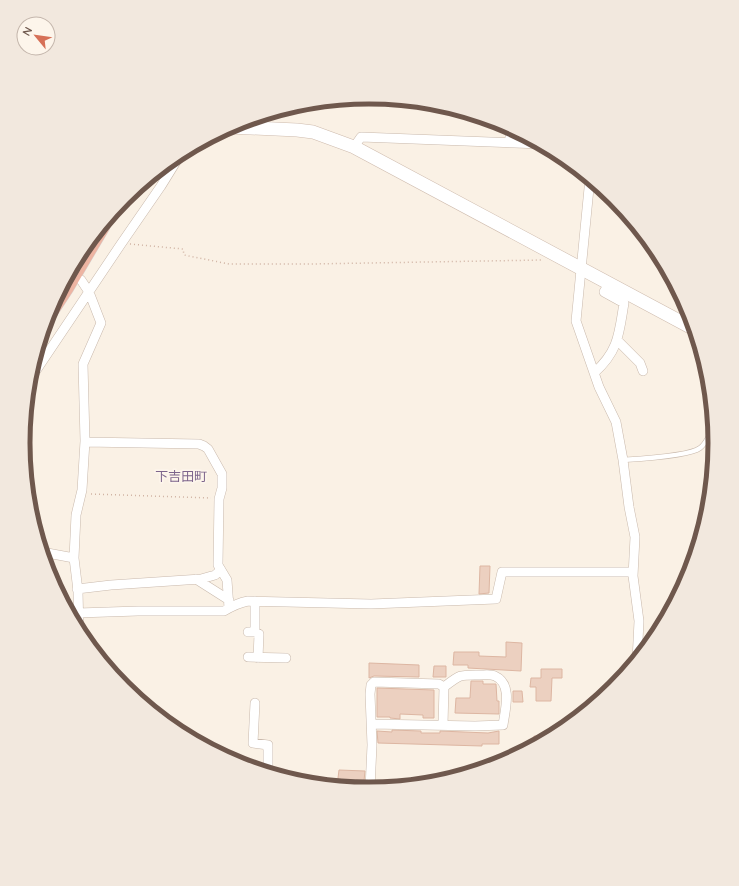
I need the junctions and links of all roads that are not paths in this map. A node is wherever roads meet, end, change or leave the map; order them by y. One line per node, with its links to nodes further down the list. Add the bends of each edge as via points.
1 (244, 128): 5 (street, via 312,132)
2 (511, 135): 3 (street)
3 (509, 142): 4 (street); 5 (street, via 361,137)
4 (528, 143)
5 (354, 146): 8 (street)
6 (173, 167): 11 (street)
7 (589, 185): 8 (street)
8 (581, 268): 10 (street); 16 (street, via 576,321)
9 (80, 280): 11 (street)
10 (609, 284): 12 (street); 13 (street, via 604,292 624,303)
11 (89, 292): 14 (street); 18 (street, via 101,323 83,364)
12 (688, 326)
13 (618, 341): 15 (street, via 640,363); 16 (street, via 611,354)
14 (43, 352)
15 (643, 371)
16 (594, 373): 19 (street, via 616,422)
17 (709, 436): 19 (lane, via 700,449 667,456)
18 (84, 442): 21 (street); 22 (street, via 204,446 212,454 222,474 218,565)
19 (623, 460): 23 (street, via 635,538)
20 (48, 553): 21 (street)
21 (74, 558): 25 (street)
22 (221, 570): 24 (street, via 215,575); 27 (street, via 227,580)
23 (633, 572): 26 (street, via 502,572 496,599 371,604); 30 (street, via 639,621)
24 (196, 579): 25 (street); 27 (street)
25 (77, 589): 28 (street)
26 (255, 601): 27 (street); 32 (street, via 251,632 259,634)
27 (229, 604): 28 (street, via 224,611)
28 (78, 613): 29 (street)
29 (78, 618)
30 (637, 652)
31 (248, 657): 32 (street)
32 (258, 658): 33 (street)
33 (286, 658)
34 (444, 687): 36 (street, via 439,684 374,682 370,694); 37 (street); 37 (street, via 460,675 494,675 503,682 506,700 503,725)
35 (254, 703): 38 (street, via 253,743 268,745)
36 (372, 724): 37 (street); 39 (street)
37 (443, 725)
38 (268, 767)
39 (370, 782)

